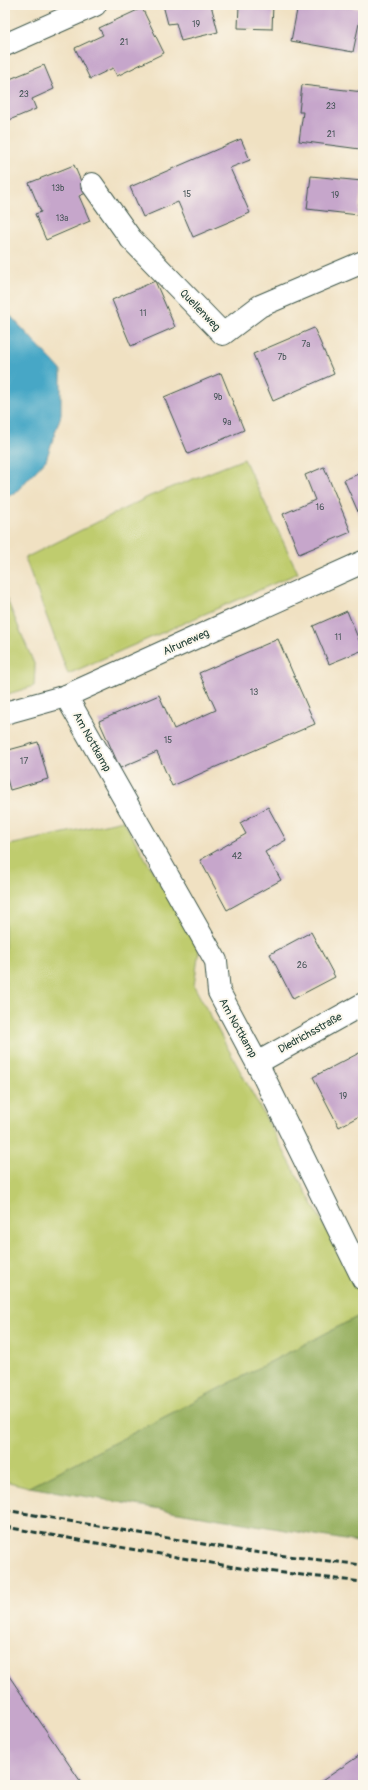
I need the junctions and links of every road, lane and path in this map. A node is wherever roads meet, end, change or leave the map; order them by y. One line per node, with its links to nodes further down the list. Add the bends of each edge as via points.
1 (95, 5): 2 (street)
2 (5, 45)
3 (92, 184): 4 (street, Quellenweg, via 131,238 223,334 260,306)
4 (363, 262)
5 (363, 562): 6 (street, Alruneweg)
6 (66, 696): 7 (street, Alruneweg); 9 (street, Am Nottkamp, via 216,961 219,992)
7 (5, 713)
8 (363, 1004): 9 (street, Diedrichsstraße)
9 (257, 1063): 10 (street, Am Nottkamp)
10 (363, 1279)

